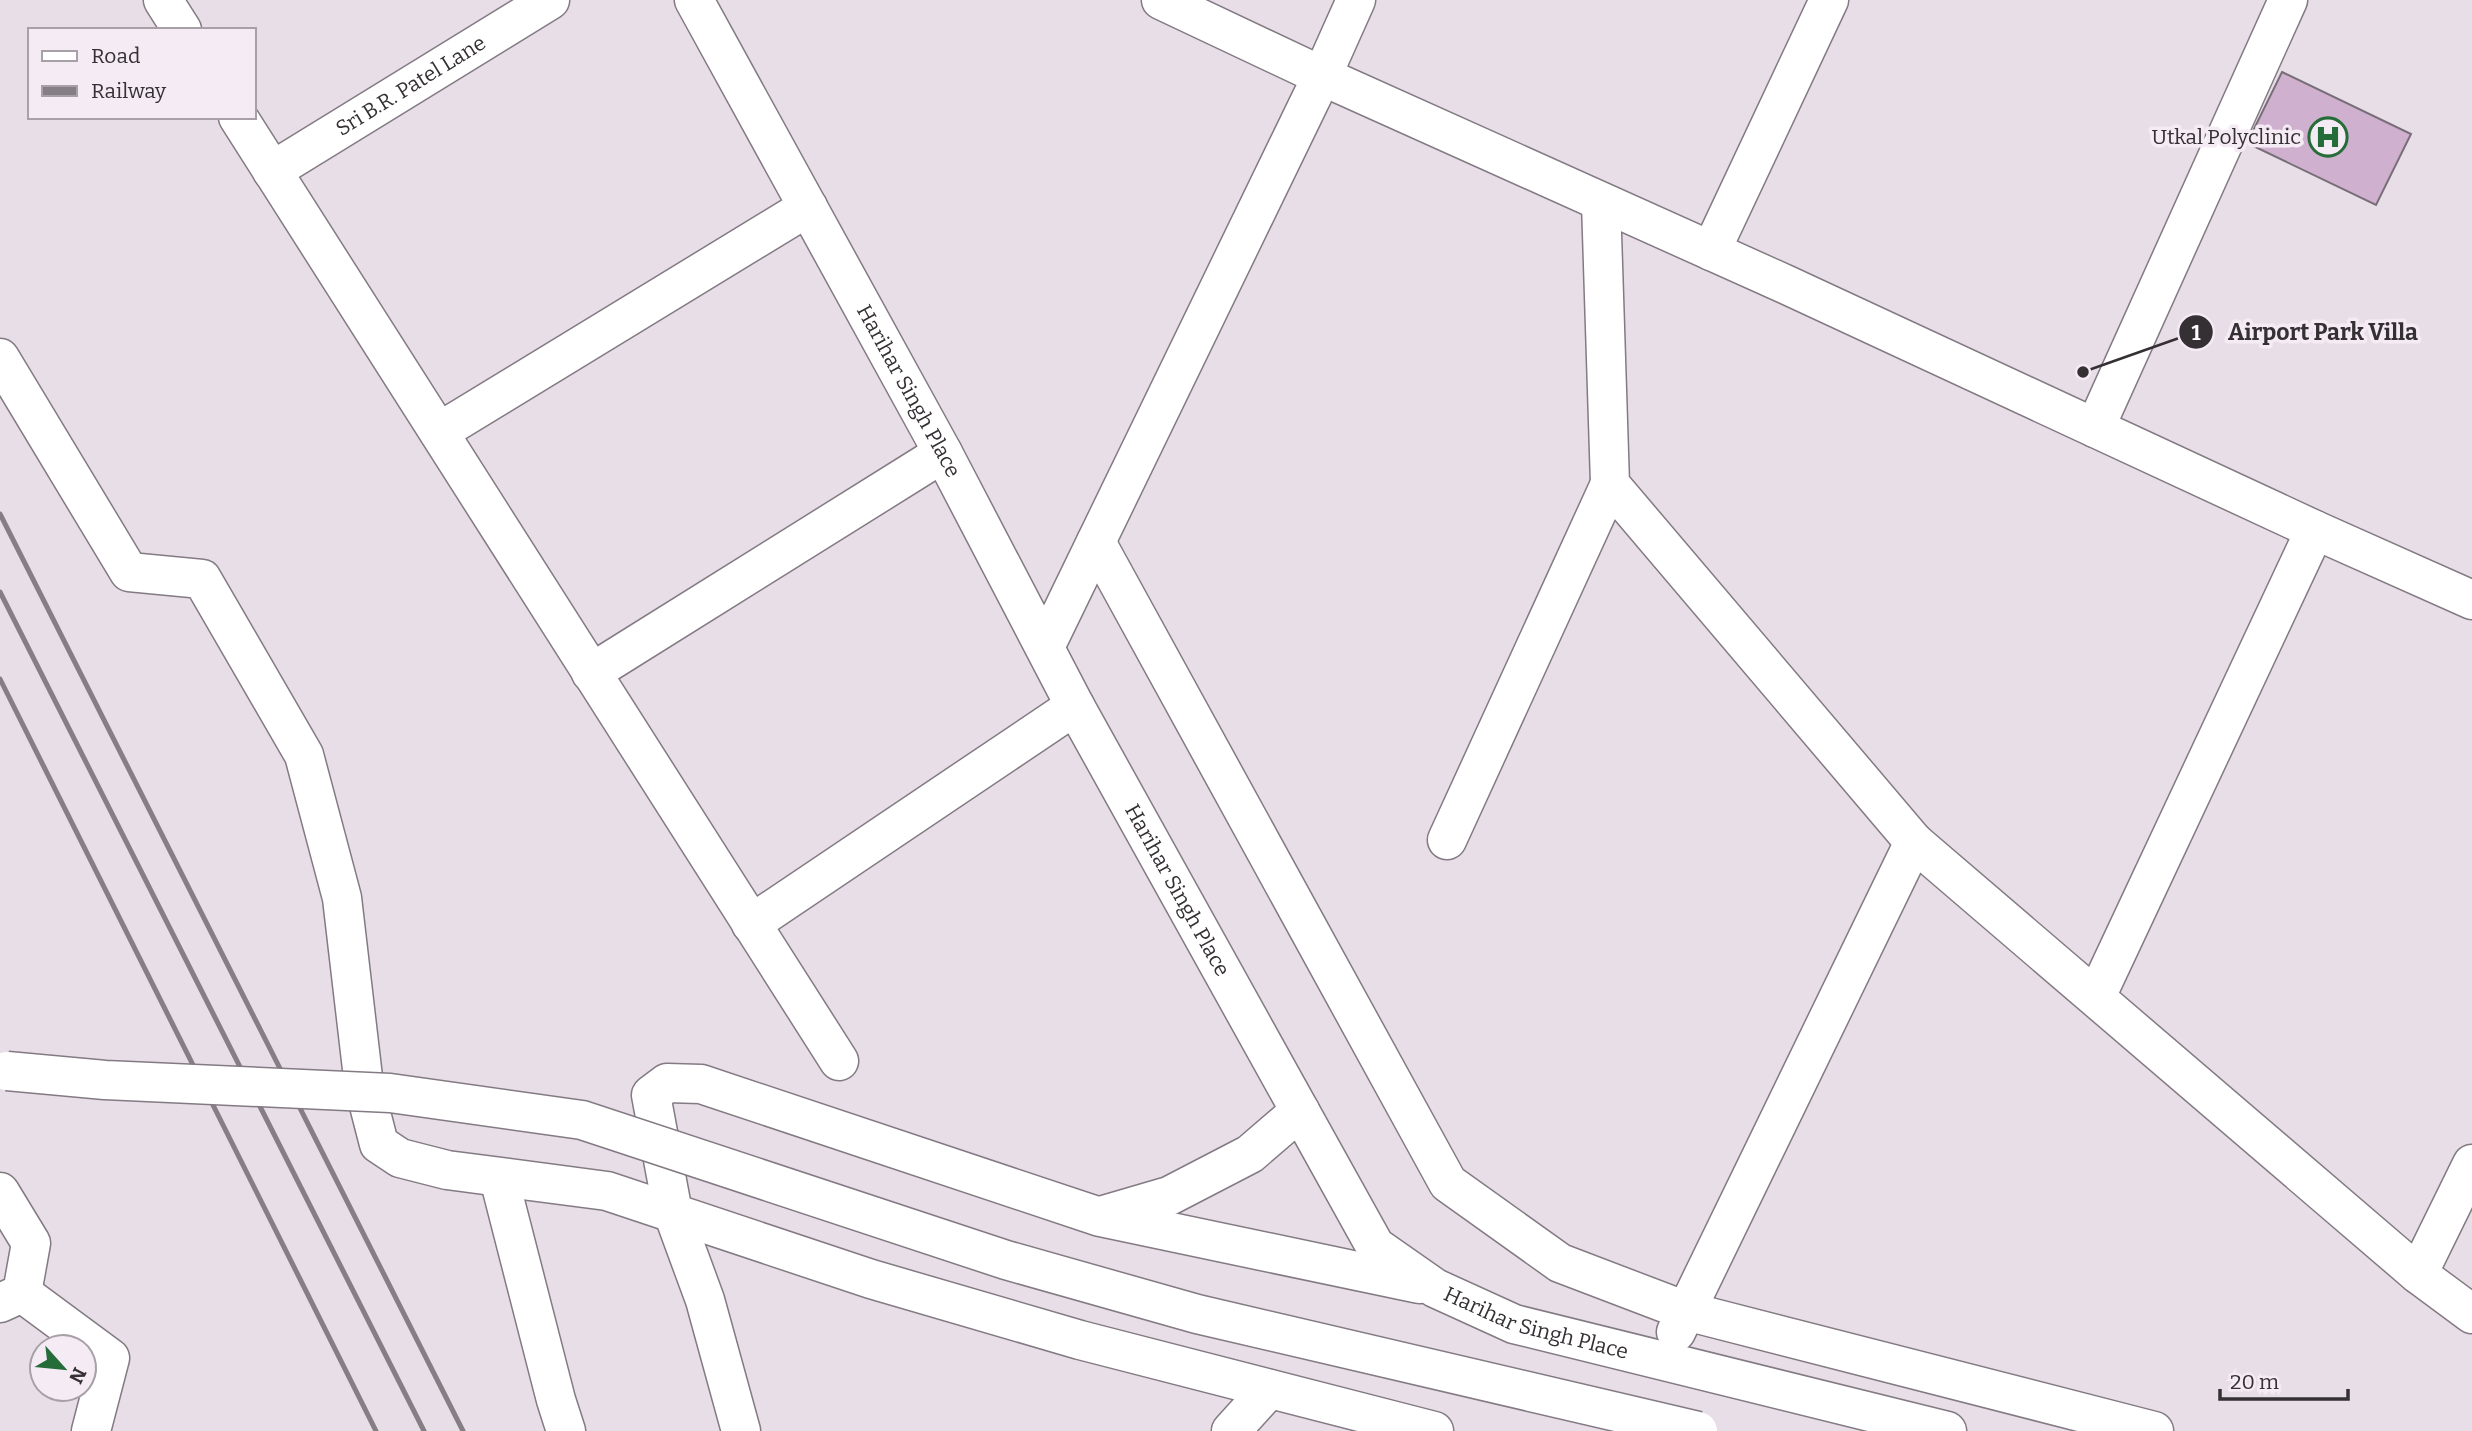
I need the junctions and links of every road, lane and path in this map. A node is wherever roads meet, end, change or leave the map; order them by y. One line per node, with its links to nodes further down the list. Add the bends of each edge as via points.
1 (163, 0): 8 (street)
2 (550, 0): 11 (street, Sri B.R. Patel Lane)
3 (694, 0): 13 (street, Harihar Singh Place)
4 (1161, 0): 9 (street)
5 (1356, 0): 9 (street)
6 (1829, 0): 14 (street)
7 (2288, 0): 16 (street)
8 (181, 28)
9 (1322, 76): 12 (street); 21 (street)
10 (239, 119): 11 (street)
11 (272, 171): 17 (street)
12 (1601, 202): 14 (street); 19 (street)
13 (808, 207): 17 (street); 18 (street, Harihar Singh Place)
14 (1711, 251): 16 (street)
15 (0, 358): 34 (street, via 129,572 202,579 304,755 342,898 364,1086 379,1144 400,1158)
16 (2095, 428): 20 (street)
17 (439, 432): 24 (street)
18 (943, 453): 23 (street, Harihar Singh Place); 24 (street)
19 (1610, 484): 26 (street); 27 (street)
20 (2315, 530): 22 (street); 29 (street)
21 (1097, 542): 23 (street); 41 (street, via 1448,1183 1560,1263)
22 (2472, 600)
23 (1045, 647): 25 (street, Harihar Singh Place)
24 (592, 673): 28 (street)
25 (1075, 706): 28 (street); 32 (street, Harihar Singh Place)
26 (1447, 840)
27 (1914, 842): 29 (street); 41 (street)
28 (751, 923): 30 (street)
29 (2096, 997): 38 (street)
30 (839, 1060)
31 (0, 1066): 50 (street, bridge, via 7,1071 105,1080 390,1093 582,1120 1006,1260 1196,1314)
32 (1300, 1111): 37 (street, via 1250,1154 1168,1196); 39 (street, Harihar Singh Place, via 1375,1246)
33 (2472, 1164): 38 (street)
34 (499, 1178): 36 (street, via 607,1191); 46 (street)
35 (0, 1192): 40 (street, via 31,1243)
36 (673, 1213): 37 (street, via 651,1095 667,1083 701,1084); 44 (street, via 872,1279); 47 (street, via 705,1300)
37 (1100, 1217): 39 (street)
38 (2418, 1274): 42 (street)
39 (1435, 1287): 43 (street, Harihar Singh Place, via 1514,1324)
40 (11, 1298): 45 (street, via 110,1358)
41 (1686, 1311): 43 (street); 52 (street)
42 (2472, 1314)
43 (1661, 1361): 51 (street, Harihar Singh Place)
44 (1269, 1389): 48 (street); 49 (street)
45 (91, 1431)
46 (566, 1431)
47 (741, 1431)
48 (1231, 1431)
49 (1434, 1431)
50 (1698, 1431)
51 (1947, 1431)
52 (2154, 1431)

